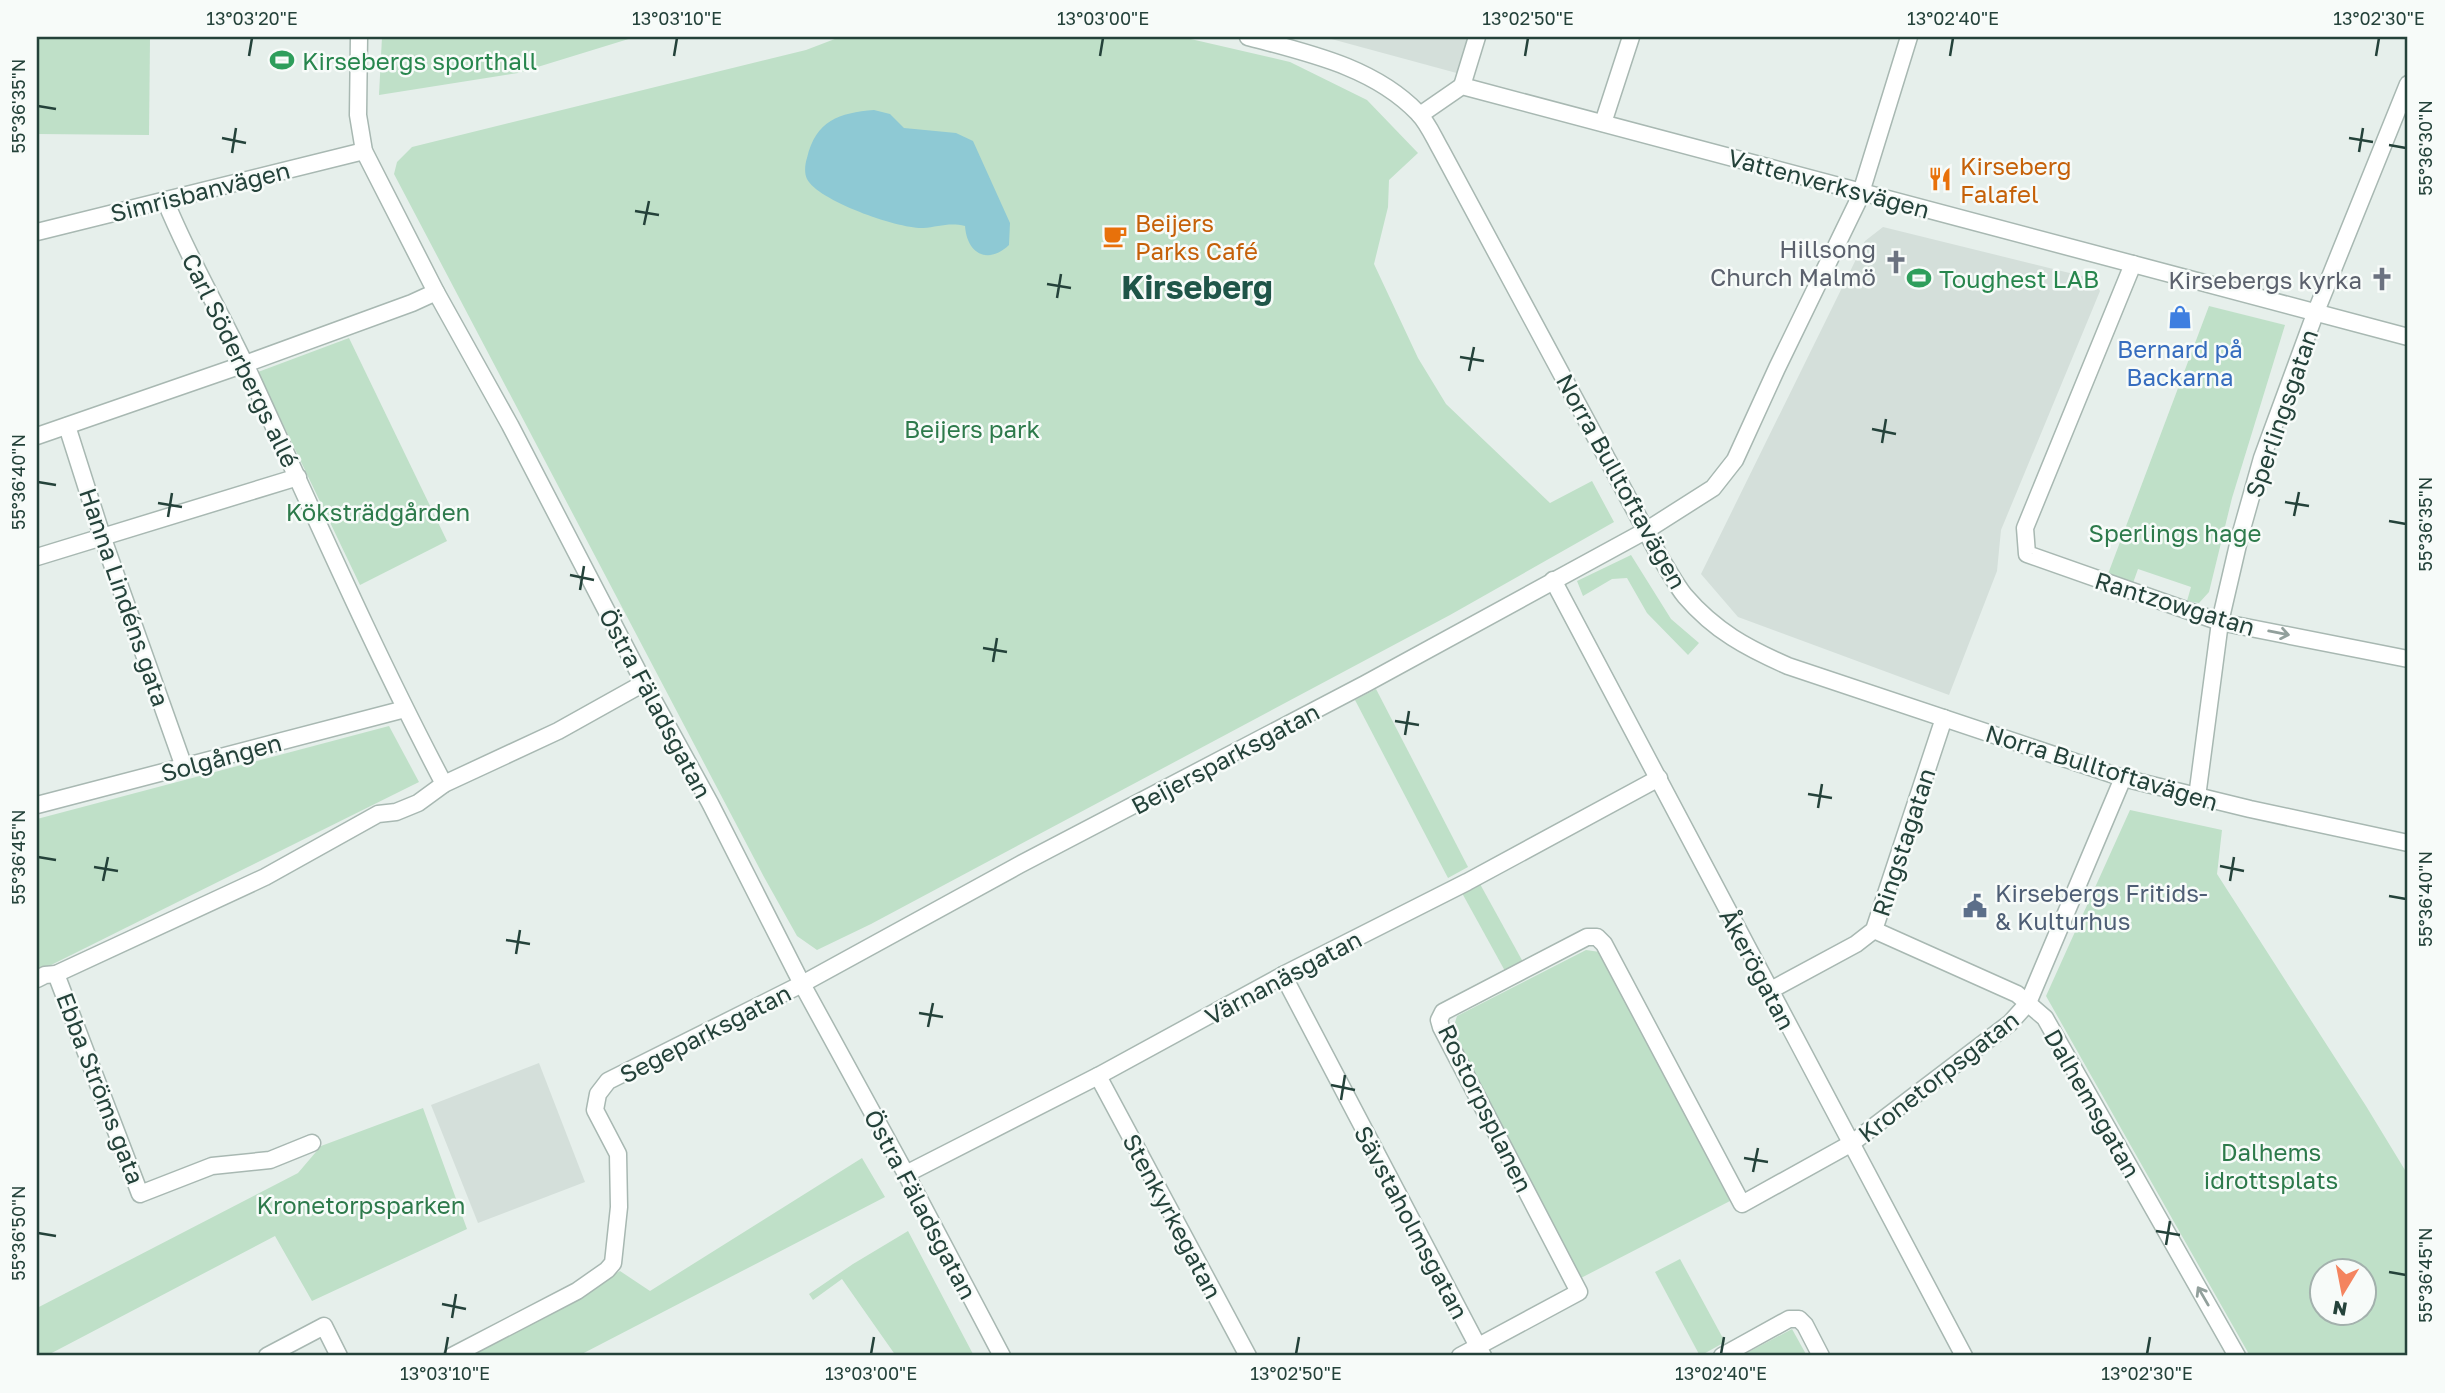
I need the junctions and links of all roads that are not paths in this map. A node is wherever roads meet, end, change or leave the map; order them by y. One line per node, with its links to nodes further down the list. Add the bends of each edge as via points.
1 (359, 37): 10 (street, Östra Fäladsgatan, via 358,115)
2 (1248, 37): 8 (street, Norra Bulltoftavägen, via 1322,56 1377,81)
3 (1477, 37): 7 (street)
4 (1631, 37): 9 (street)
5 (1909, 37): 11 (street, Beijersparksgatan)
6 (2408, 84): 16 (street, Sperlingsgatan)
7 (1462, 86): 8 (street); 9 (street, Vattenverksvägen)
8 (1420, 115): 22 (street, Norra Bulltoftavägen)
9 (1603, 123): 11 (street, Vattenverksvägen)
10 (364, 151): 12 (street, Simrisbanvägen); 15 (street, Östra Fäladsgatan)
11 (1862, 192): 14 (street, Vattenverksvägen); 22 (street, Beijersparksgatan, via 1735,460 1713,488)
12 (165, 200): 13 (street, Simrisbanvägen); 18 (street, Carl Söderbergs allé)
13 (37, 232)
14 (2133, 264): 16 (street, Vattenverksvägen); 26 (street, Rantzowgatan, via 2025,528 2027,554)
15 (436, 292): 18 (street); 28 (street, Östra Fäladsgatan)
16 (2315, 314): 17 (street, Vattenverksvägen); 26 (street, Sperlingsgatan, via 2262,458)
17 (2408, 337)
18 (246, 364): 19 (street); 21 (street, Carl Söderbergs allé)
19 (67, 426): 20 (street); 23 (street, Hanna Lindéns gata)
20 (37, 436)
21 (298, 477): 23 (street); 29 (street, Carl Söderbergs allé)
22 (1647, 530): 25 (street, Beijersparksgatan); 30 (street, Norra Bulltoftavägen, via 1684,595 1718,629 1744,646 1788,666)
23 (102, 536): 24 (street); 31 (street, Hanna Lindéns gata)
24 (37, 557)
25 (1553, 580): 32 (street, Åkerögatan); 42 (street, Beijersparksgatan)
26 (2220, 622): 27 (street, Rantzowgatan, one-way to 27); 35 (street, Sperlingsgatan)
27 (2408, 659)
28 (644, 683): 34 (street, via 569,725); 42 (street, Östra Fäladsgatan)
29 (405, 709): 31 (street, Solgången); 34 (street, Carl Söderbergs allé)
30 (1944, 718): 33 (street, Norra Bulltoftavägen); 38 (street, Ringstagatan)
31 (184, 767): 36 (street, Solgången)
32 (1658, 778): 40 (street, Värnanäsgatan); 43 (street, Åkerögatan)
33 (2123, 778): 35 (street, Norra Bulltoftavägen); 44 (street, Kronetorpsgatan)
34 (444, 784): 39 (street, via 418,803 378,814 265,877)
35 (2197, 797): 37 (street, Norra Bulltoftavägen)
36 (37, 804)
37 (2408, 843)
38 (1874, 930): 43 (street, Ringstagatan); 44 (street, Dalhemsgatan)
39 (56, 974): 41 (street); 46 (street, Ebba Ströms gata, via 140,1194 212,1166 271,1160)
40 (1283, 975): 45 (street, Värnanäsgatan); 51 (street, Sävstaholmsgatan)
41 (37, 979)
42 (802, 984): 48 (street, Östra Fäladsgatan); 54 (street, Segeparksgatan, via 608,1081 598,1094 595,1110 618,1154 613,1263 578,1291)
43 (1769, 991): 47 (street, Åkerögatan)
44 (2028, 1003): 47 (street, Kronetorpsgatan, via 2010,1023); 61 (street, Dalhemsgatan, one-way to 44, via 2045,1018)
45 (1098, 1076): 48 (street, Värnanäsgatan); 56 (street, Stenkyrkegatan)
46 (312, 1143)
47 (1852, 1143): 49 (street, Kronetorpsgatan); 60 (street, Åkerögatan)
48 (906, 1174): 55 (street, Östra Fäladsgatan)
49 (1742, 1204): 51 (street, Rostorpsplanen, via 1597,937 1587,937 1443,1012 1441,1027 1579,1292)
50 (288, 1352): 52 (street); 53 (street, via 324,1325)
51 (1481, 1352): 57 (street)
52 (267, 1356)
53 (339, 1356)
54 (452, 1356)
55 (1002, 1356)
56 (1248, 1356)
57 (1460, 1356)
58 (1722, 1356): 59 (street, via 1789,1319 1799,1319)
59 (1821, 1356)
60 (1964, 1356)
61 (2236, 1356)

